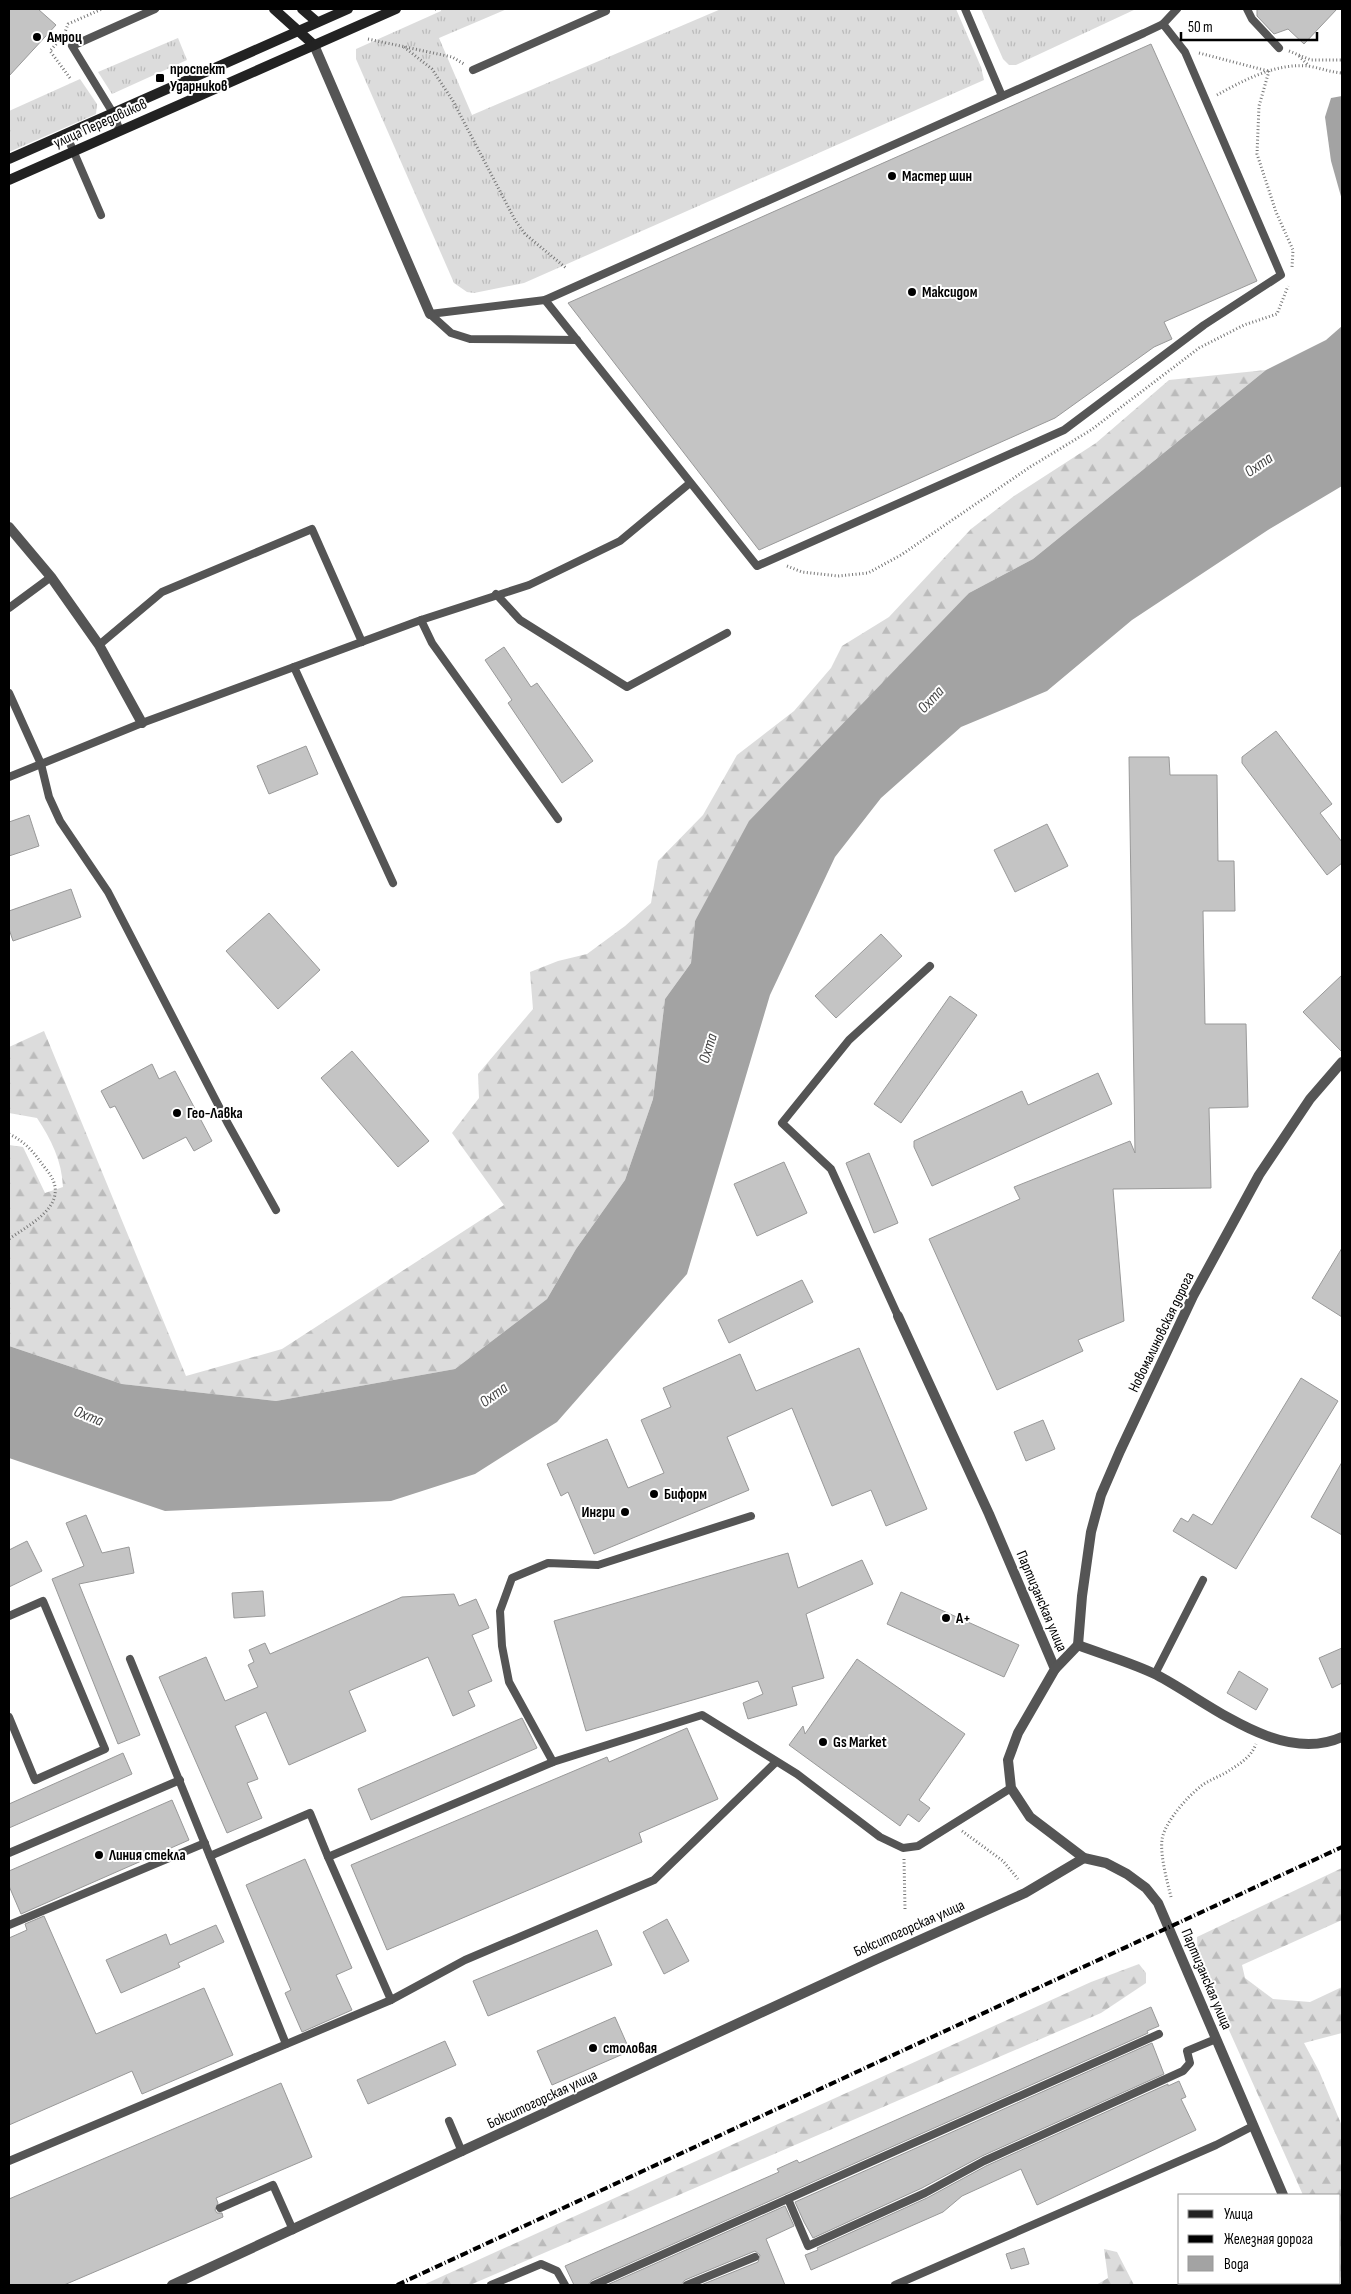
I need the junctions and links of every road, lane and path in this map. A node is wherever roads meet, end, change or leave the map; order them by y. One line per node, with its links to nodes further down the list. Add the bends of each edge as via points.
1 (102, 9): 25 (path, via 68,24 64,35 50,51)
2 (155, 9): 28 (lane, via 72,46)
3 (274, 9): 13 (main road)
4 (302, 9): 11 (main road)
5 (348, 9): 11 (main road, улица Передовиков)
6 (396, 9): 15 (main road, улица Передовиков)
7 (966, 9): 26 (lane)
8 (1177, 9): 12 (lane)
9 (1247, 9): 17 (lane)
10 (608, 10): 22 (lane)
11 (318, 22): 13 (main road, улица Передовиков); 15 (main road)
12 (1163, 24): 18 (lane); 26 (lane)
13 (298, 31): 15 (main road); 28 (main road, улица Передовиков)
14 (368, 39): 16 (path)
15 (314, 45): 29 (main road, улица Передовиков); 39 (street)
16 (404, 47): 22 (path, via 452,57); 35 (path, via 432,69 449,94 525,234)
17 (1279, 48): 19 (path)
18 (1185, 52): 23 (path); 27 (lane)
19 (1298, 55): 20 (path, via 1311,60); 21 (path)
20 (1342, 60)
21 (1309, 66): 23 (path); 24 (path)
22 (473, 70)
23 (1269, 71): 27 (path, via 1240,82); 36 (path, via 1259,106 1258,154 1276,212 1293,250)
24 (1342, 73)
25 (70, 78)
26 (1002, 96): 38 (lane)
27 (1206, 101): 43 (lane, via 1281,275 1204,325 1064,430)
28 (113, 113): 29 (lane); 30 (main road, улица Передовиков)
29 (120, 130): 31 (main road, улица Передовиков)
30 (66, 134): 31 (lane); 32 (main road, улица Передовиков)
31 (74, 151): 33 (main road, улица Передовиков); 34 (lane)
32 (9, 159)
33 (9, 180)
34 (101, 215)
35 (566, 268)
36 (1291, 276)
37 (1289, 285): 43 (path, via 1277,314 1244,325 1199,348 1092,430 1030,467 901,555 868,573 838,576 802,572)
38 (545, 300): 39 (lane); 40 (lane)
39 (430, 314): 40 (lane, via 451,333 470,339)
40 (577, 340): 41 (lane)
41 (690, 483): 43 (lane, via 757,566); 45 (lane, via 620,541 529,584)
42 (9, 527): 44 (street)
43 (773, 559)
44 (51, 577): 46 (lane); 50 (street)
45 (496, 594): 47 (lane); 48 (lane, via 520,620 627,687)
46 (9, 608)
47 (421, 620): 49 (lane); 56 (lane, via 432,643)
48 (727, 634)
49 (362, 642): 50 (lane, via 312,529 162,592); 51 (lane)
50 (99, 645): 53 (street)
51 (294, 667): 53 (lane); 57 (lane)
52 (9, 693): 54 (lane)
53 (142, 723): 54 (lane)
54 (41, 764): 55 (lane); 61 (lane, via 49,797 60,821 108,892)
55 (9, 777)
56 (558, 818)
57 (393, 883)
58 (930, 966): 63 (lane, via 849,1040 782,1122 830,1169)
59 (1342, 1062): 67 (street, Новомалиновская дорога, via 1310,1099 1259,1175 1193,1296 1120,1451 1101,1495 1091,1532)
60 (9, 1134): 62 (path, via 27,1144 38,1158 54,1181 56,1196 49,1209)
61 (276, 1210)
62 (9, 1239)
63 (898, 1316): 69 (street, Партизанская улица, via 989,1514)
64 (752, 1516): 74 (lane, via 598,1565 548,1563 512,1578 500,1611 509,1682)
65 (1203, 1580): 70 (lane)
66 (9, 1616): 71 (lane, via 44,1601 104,1749 36,1780)
67 (1078, 1645): 69 (street); 70 (street)
68 (130, 1659): 76 (lane)
69 (1055, 1669): 77 (street, Партизанская улица, via 1014,1742 1008,1760)
70 (1155, 1674): 72 (street)
71 (9, 1717)
72 (1259, 1734): 73 (street, via 1283,1743 1307,1746); 86 (path, via 1252,1754 1224,1775 1201,1786 1170,1822 1162,1839)
73 (1342, 1737)
74 (553, 1762): 75 (lane, via 702,1715); 83 (lane)
75 (776, 1762): 80 (lane, via 797,1774 880,1837); 89 (lane, via 654,1880 465,1960)
76 (180, 1780): 79 (lane); 81 (lane)
77 (1011, 1788): 78 (lane); 84 (street, Партизанская улица, via 1030,1816)
78 (951, 1824): 80 (lane, via 918,1846); 85 (path, via 1003,1861)
79 (205, 1843): 82 (lane); 88 (lane)
80 (903, 1848): 87 (path)
81 (9, 1853)
82 (210, 1856): 83 (lane, via 310,1813); 92 (lane)
83 (328, 1857): 89 (lane)
84 (1084, 1858): 91 (street, Партизанская улица, via 1106,1863 1128,1874 1158,1903); 95 (street, Бокситогорская улица, via 1025,1893)
85 (1018, 1879)
86 (1172, 1901)
87 (905, 1909)
88 (9, 1925)
89 (391, 2000): 92 (lane)
90 (1159, 2034): 98 (lane)
91 (1216, 2039): 94 (street, Партизанская улица); 98 (lane, via 1186,2051 1190,2063 1183,2071 984,2161 925,2193 808,2246)
92 (286, 2044): 96 (lane)
93 (449, 2121): 95 (lane)
94 (1253, 2126): 97 (street, Партизанская улица); 107 (lane)
95 (462, 2152): 100 (street, Бокситогорская улица)
96 (9, 2161)
97 (1283, 2194)
98 (788, 2199): 105 (lane)
99 (220, 2208): 100 (lane, via 273,2185)
100 (293, 2230): 102 (street, Бокситогорская улица)
101 (755, 2257): 106 (lane)
102 (172, 2285)
103 (491, 2285): 104 (lane, via 541,2264 557,2271)
104 (565, 2285)
105 (594, 2285)
106 (687, 2285)
107 (895, 2285)

